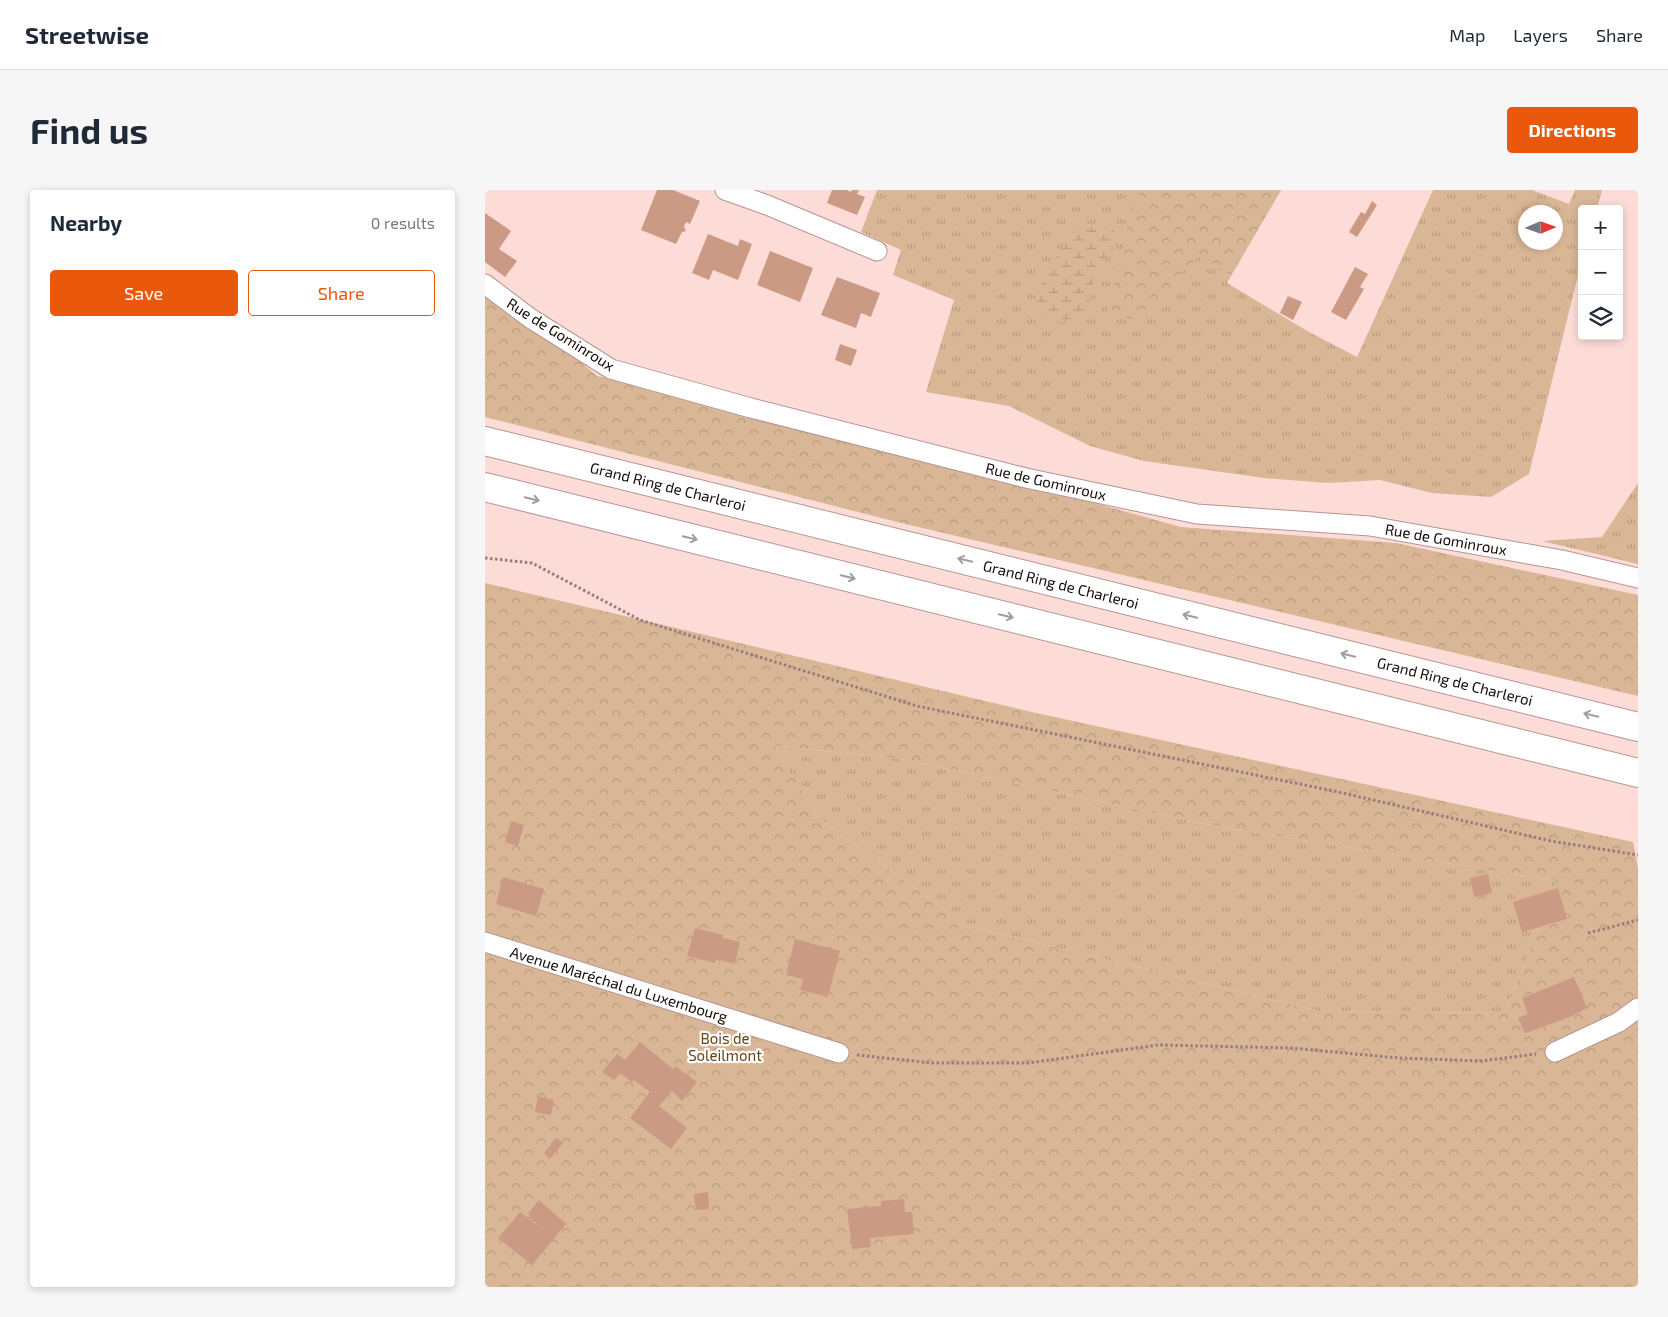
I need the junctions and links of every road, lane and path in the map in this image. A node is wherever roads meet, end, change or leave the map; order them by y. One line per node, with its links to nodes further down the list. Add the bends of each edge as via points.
1 (725, 190): 2 (street)
2 (772, 197): 3 (street)
3 (877, 252)
4 (485, 284): 8 (street, Rue de Gominroux, via 530,318 611,369 751,408 1026,478 1197,514 1369,526 1562,560)
5 (485, 441): 9 (highway, Grand Ring de Charleroi, one-way to 5)
6 (485, 487): 10 (highway, one-way to 10)
7 (485, 558): 11 (path, via 532,563 640,620 917,706 1334,791 1551,840)
8 (1638, 578)
9 (1638, 726)
10 (1638, 773)
11 (1638, 854)
12 (1638, 920): 13 (path)
13 (1588, 933)
14 (485, 942): 17 (street, Avenue Maréchal du Luxembourg)
15 (1638, 1008): 16 (street, via 1619,1022)
16 (1555, 1052): 17 (path, via 1481,1061 1399,1058 1291,1048 1158,1045 1027,1063 932,1063)
17 (839, 1053)

